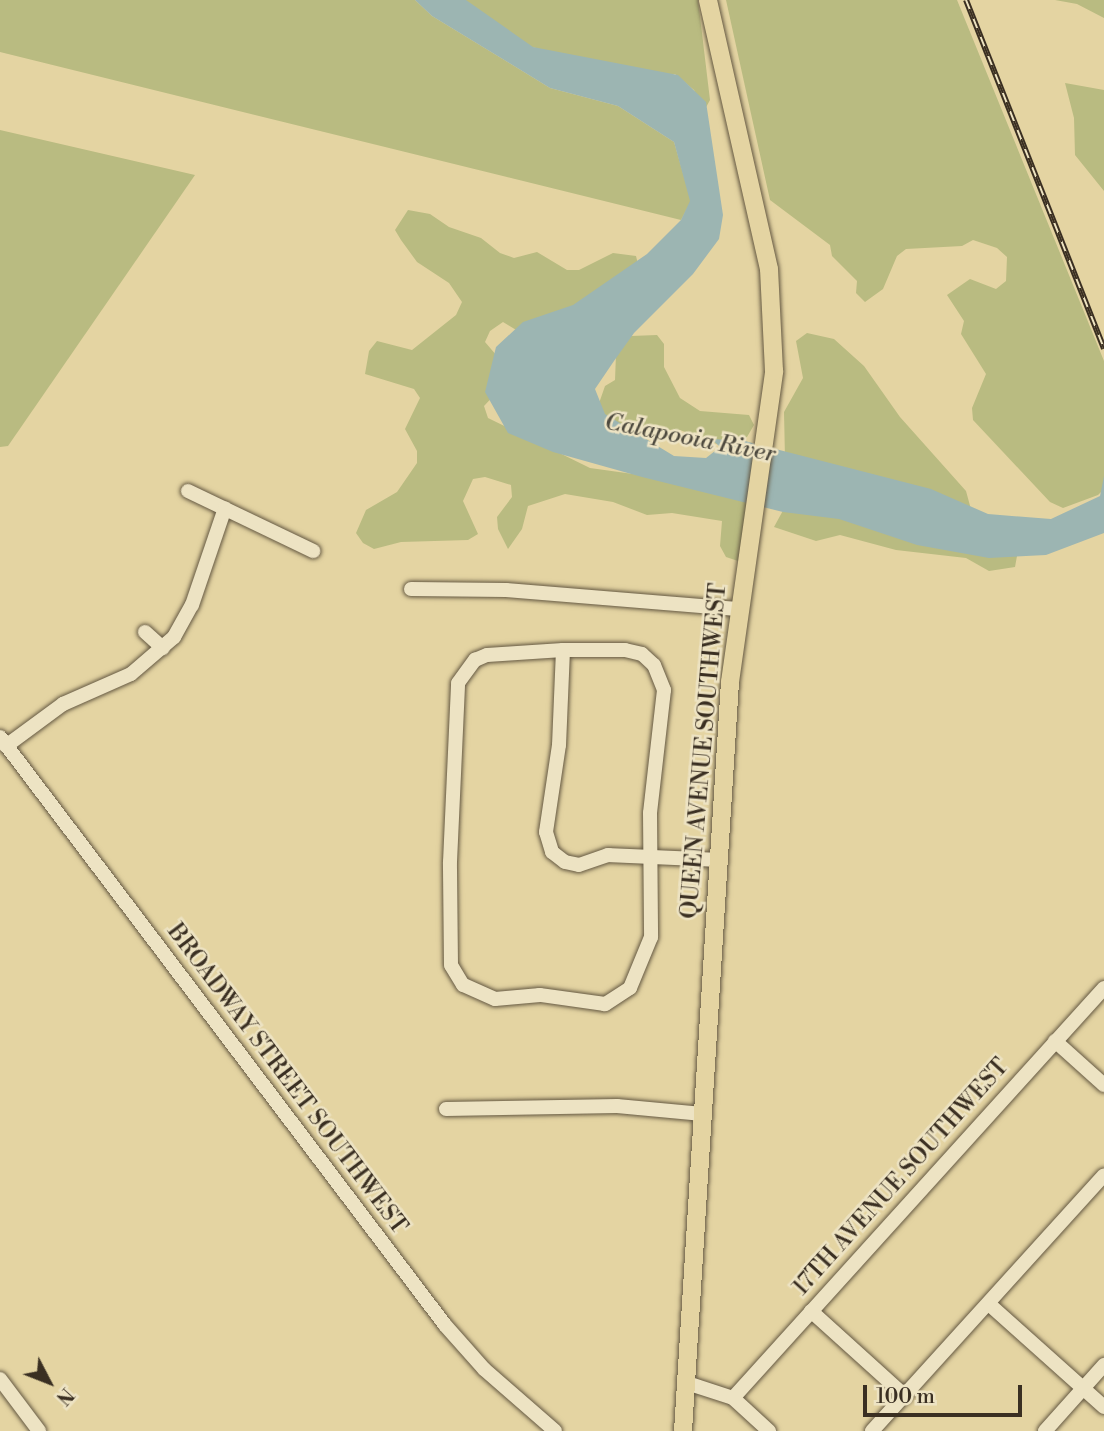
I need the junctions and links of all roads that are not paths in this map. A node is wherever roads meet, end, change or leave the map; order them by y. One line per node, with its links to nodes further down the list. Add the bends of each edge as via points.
1 (708, 0): 6 (main road, QUEEN AVENUE SOUTHWEST, via 772,287 774,371)
2 (188, 491): 3 (street)
3 (225, 508): 4 (street); 8 (street, via 192,605)
4 (313, 551)
5 (411, 589): 6 (street, via 506,590)
6 (737, 609): 12 (main road, QUEEN AVENUE SOUTHWEST)
7 (145, 632): 8 (street)
8 (163, 648): 10 (street, via 131,674 62,704)
9 (563, 650): 11 (street, via 616,649 642,654 661,678 664,703 652,770); 11 (street, via 559,744 546,832 552,852 579,865 608,855); 11 (street, via 487,654 475,660 458,683 449,930 451,965 463,985 495,999 540,995 605,1004 618,998 630,988 651,937)
10 (3, 742): 29 (street, BROADWAY STREET SOUTHWEST, via 441,1320 484,1369)
11 (652, 856): 12 (street)
12 (719, 860): 17 (main road, QUEEN AVENUE SOUTHWEST)
13 (1104, 988): 14 (street, 17TH AVENUE SOUTHWEST)
14 (1055, 1041): 15 (street); 20 (street, 17TH AVENUE SOUTHWEST)
15 (1104, 1085)
16 (446, 1109): 17 (street, via 617,1106)
17 (703, 1114): 23 (main road, QUEEN AVENUE SOUTHWEST)
18 (1104, 1175): 19 (street)
19 (990, 1305): 24 (street); 25 (street)
20 (811, 1311): 25 (street); 26 (street, 17TH AVENUE SOUTHWEST)
21 (1104, 1365): 24 (street)
22 (0, 1379): 28 (street)
23 (687, 1383): 26 (street); 30 (main road, QUEEN AVENUE SOUTHWEST)
24 (1084, 1388): 27 (street); 33 (street)
25 (905, 1396): 32 (street)
26 (733, 1398): 31 (street)
27 (1104, 1407)
28 (39, 1431)
29 (555, 1431)
30 (683, 1431)
31 (769, 1431)
32 (872, 1431)
33 (1045, 1431)

